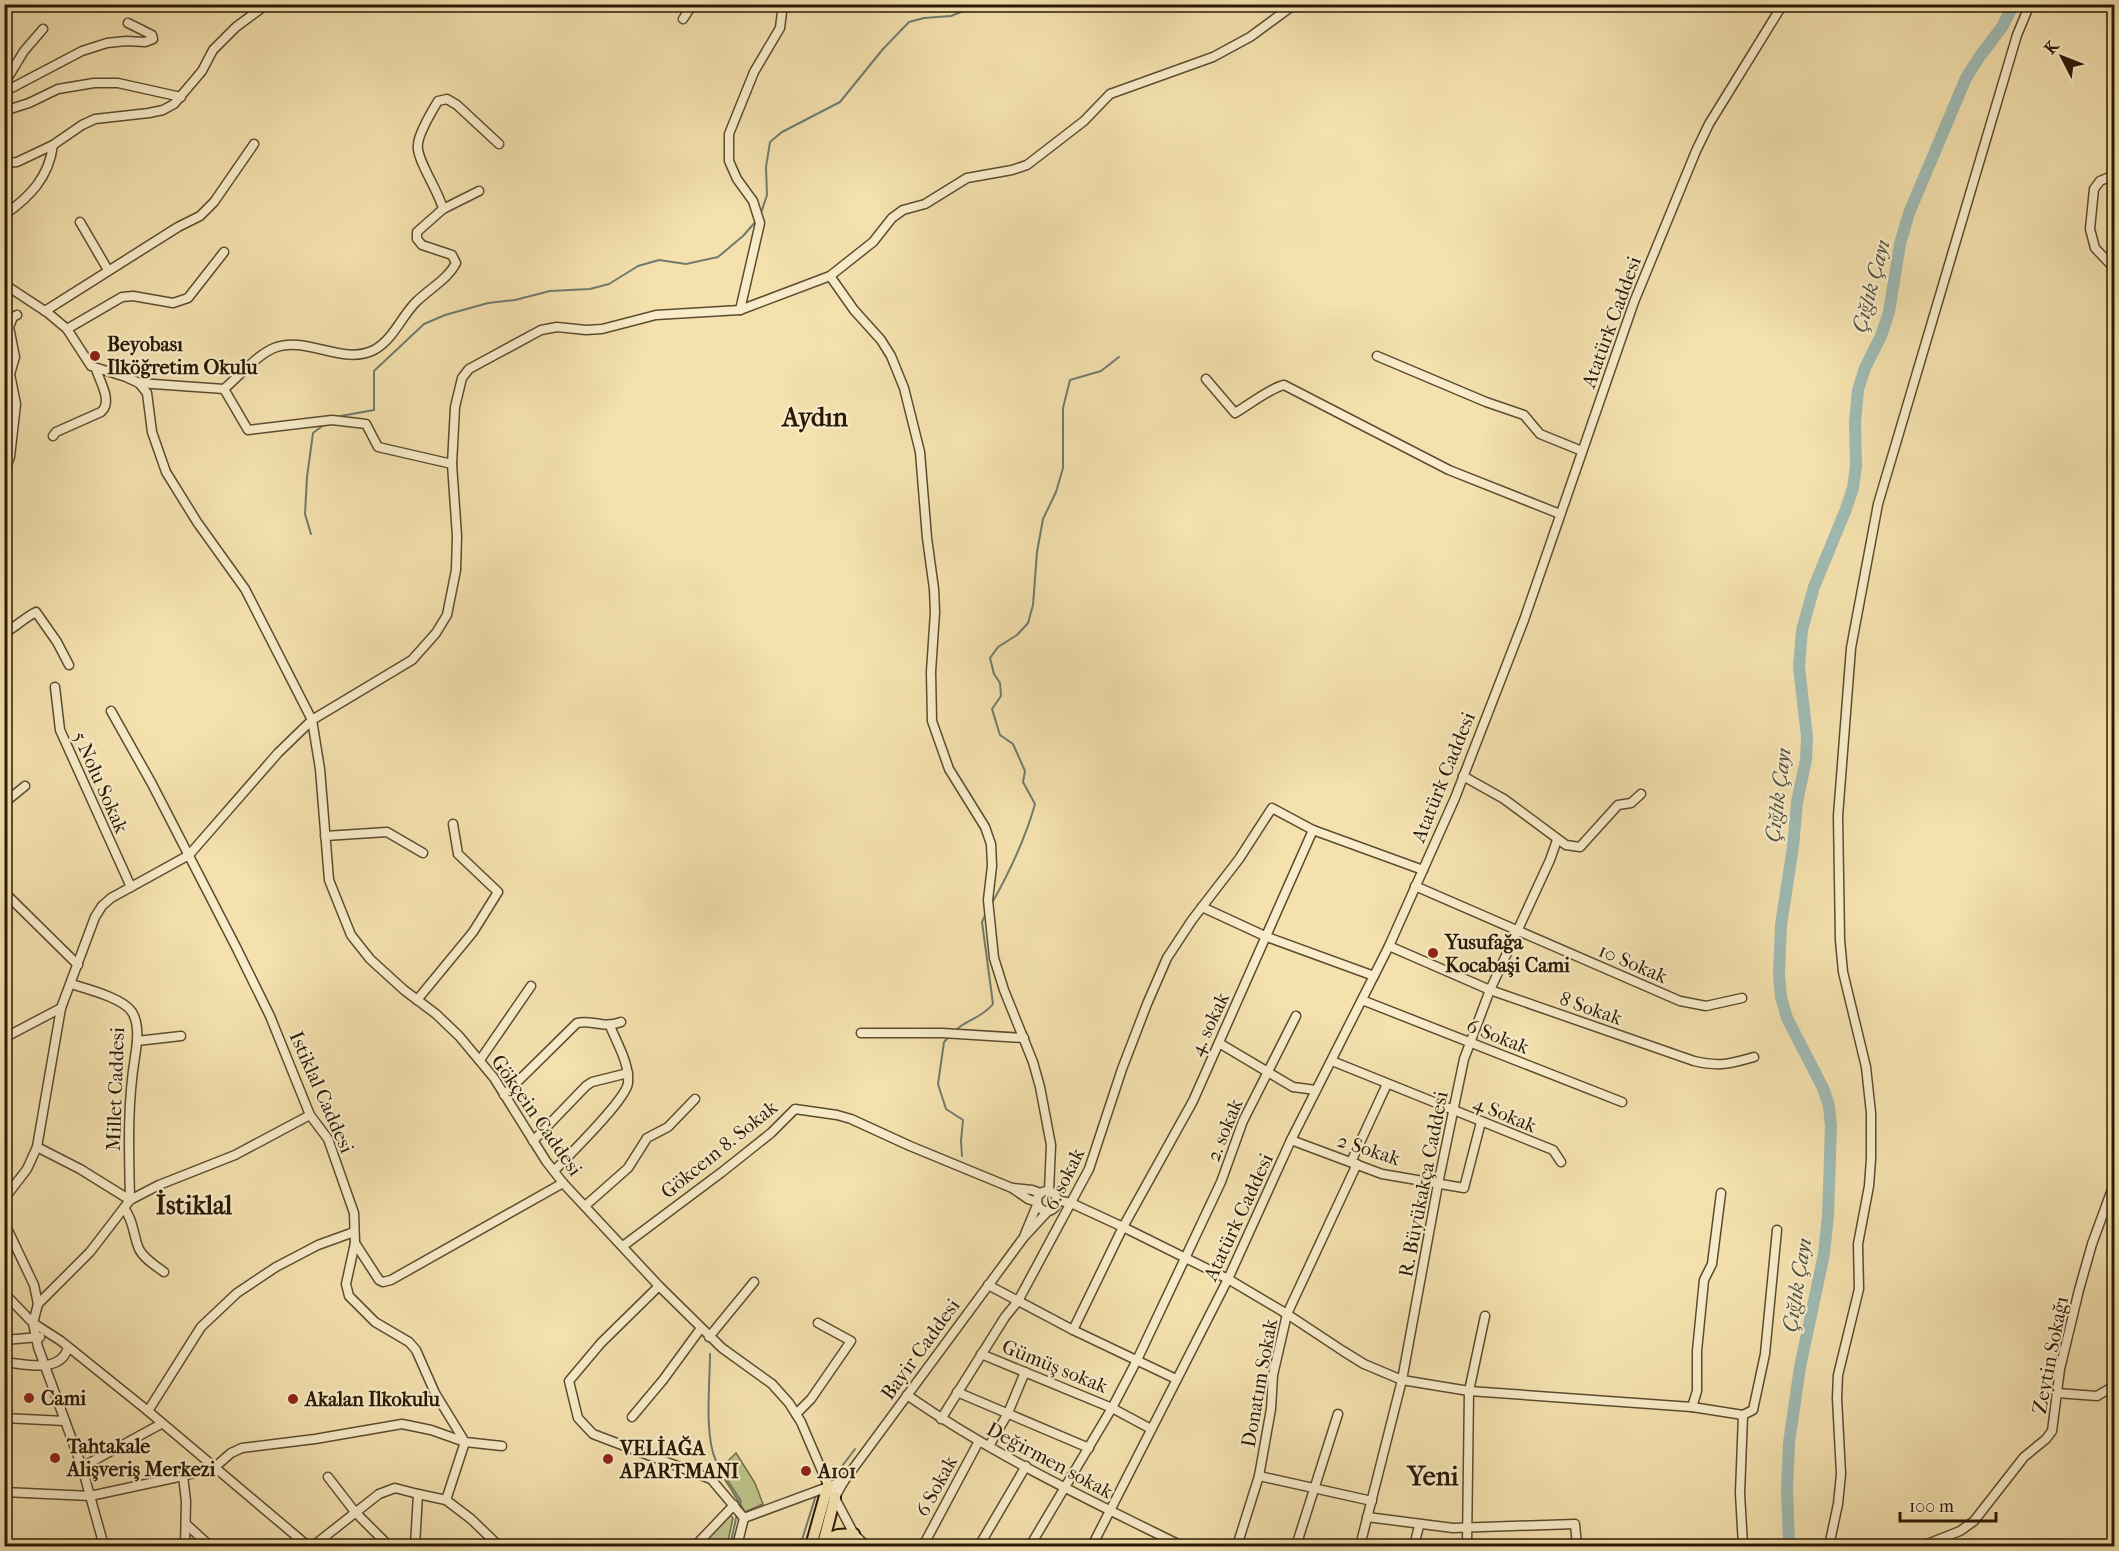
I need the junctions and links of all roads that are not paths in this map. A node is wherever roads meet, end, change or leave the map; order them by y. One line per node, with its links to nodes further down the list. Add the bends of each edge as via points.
1 (267, 4): 12 (street, via 220,43)
2 (693, 4): 7 (street)
3 (783, 4): 28 (street, via 780,28 754,72 729,134 729,160 753,201 759,220)
4 (1295, 4): 26 (street, via 1250,37 1213,57 1110,94 1084,121 1027,165 967,178 925,204 903,210 873,242)
5 (1783, 4): 39 (street, Atatürk Caddesi, via 1696,151 1634,302)
6 (2030, 4): 221 (street, via 2017,35 1878,504 1851,648 1838,816 1840,952 1866,1067 1871,1159 1858,1244 1859,1289 1838,1375 1841,1474)
7 (683, 19)
8 (128, 23): 11 (street, via 153,39 107,43 82,51)
9 (43, 29): 10 (street)
10 (4, 84)
11 (4, 92)
12 (181, 97): 13 (street, via 118,83 94,84 57,89); 16 (street, via 163,110 95,118)
13 (4, 111)
14 (254, 144): 25 (street, via 200,216)
15 (499, 144): 20 (street, via 457,105 447,99 438,101 418,149)
16 (53, 145): 17 (street, via 17,162); 21 (street, via 43,178)
17 (4, 163)
18 (2115, 175): 24 (street, via 2100,181 2094,189 2090,229 2095,249)
19 (479, 191): 20 (street)
20 (443, 209): 36 (street, via 416,236 422,245 452,255 456,263 411,307 382,345 359,355 276,347)
21 (4, 215)
22 (80, 222): 25 (street)
23 (224, 252): 31 (street, via 188,298 173,303 122,297)
24 (2115, 268)
25 (108, 270): 29 (street)
26 (830, 276): 28 (street); 81 (street, Bayir Caddesi, via 881,340 904,388 920,453 934,589 932,721 949,769 985,826 991,843 988,900 994,958)
27 (4, 284): 29 (street)
28 (740, 310): 40 (street, via 656,315 602,329 557,327 514,343 469,369 462,378 455,407)
29 (45, 311): 31 (street)
30 (17, 315): 38 (street, via 9,327 15,349 10,374 16,404)
31 (67, 329): 33 (street, via 87,363)
32 (1377, 356): 39 (street, via 1524,415 1540,434)
33 (96, 369): 35 (street); 37 (street, via 106,408)
34 (1206, 379): 42 (street, via 1235,413 1284,385 1449,470)
35 (139, 383): 36 (street); 47 (street, Gökçein Caddesi, via 147,393 152,432 166,472 245,589)
36 (224, 389): 40 (street, via 248,430 322,420 366,424 378,447)
37 (53, 436)
38 (8, 449): 41 (street)
39 (1582, 451): 42 (street, Atatürk Caddesi)
40 (452, 464): 47 (street, via 456,570 447,615 412,660)
41 (4, 472)
42 (1560, 514): 48 (street, Atatürk Caddesi, via 1524,620)
43 (4, 633): 44 (street, via 36,612)
44 (69, 664)
45 (54, 687): 60 (street, 5 Nolu Sokak, via 60,729)
46 (111, 711): 57 (street, Istiklal Caddesi)
47 (312, 720): 54 (street, Gökçein Caddesi); 57 (street)
48 (1463, 776): 55 (street, via 1504,799); 58 (street, Atatürk Caddesi)
49 (25, 786): 51 (street)
50 (1641, 794): 55 (street, via 1631,803 1618,805 1580,847)
51 (4, 803)
52 (453, 824): 72 (street, via 458,854 498,892 473,932)
53 (1313, 830): 58 (street); 62 (street, 6. sokak, via 1272,808); 64 (street, 4. sokak)
54 (325, 836): 56 (street, via 387,832); 72 (street, Gökçein Caddesi, via 329,880 351,935 370,959)
55 (1557, 840): 63 (street, R. Büyükakça Caddesi)
56 (423, 853)
57 (189, 855): 60 (street); 96 (street, Istiklal Caddesi, via 270,1016)
58 (1423, 870): 59 (street, Atatürk Caddesi)
59 (1415, 886): 63 (street, 10 Sokak); 65 (street, Atatürk Caddesi)
60 (131, 887): 66 (street, via 102,906)
61 (4, 892): 66 (street)
62 (1202, 907): 64 (street); 112 (street, 6. sokak, via 1167,958 1122,1070 1097,1149)
63 (1516, 931): 70 (street, R. Büyükakça Caddesi); 71 (street, 10 Sokak, via 1687,1003 1706,1006)
64 (1268, 937): 67 (street); 84 (street, 4. sokak)
65 (1389, 946): 67 (street, Atatürk Caddesi); 70 (street, 8 Sokak)
66 (78, 964): 68 (street)
67 (1374, 976): 73 (street, Atatürk Caddesi)
68 (70, 984): 74 (street); 82 (street, Millet Caddesi, via 116,1000 130,1010)
69 (531, 986): 86 (street)
70 (1490, 990): 83 (street, R. Büyükakça Caddesi); 85 (street, 8 Sokak, via 1694,1061 1729,1065)
71 (1742, 998)
72 (417, 1000): 86 (street, Gökçein Caddesi)
73 (1362, 1000): 83 (street, 6 Sokak); 87 (street, Atatürk Caddesi)
74 (61, 1008): 80 (street); 100 (street)
75 (1296, 1016): 89 (street, 2. sokak)
76 (621, 1022): 77 (street)
77 (610, 1026): 88 (street); 92 (street, via 577,1023)
78 (861, 1033): 81 (street)
79 (180, 1035): 82 (street)
80 (4, 1038)
81 (1023, 1038): 108 (street, Bayir Caddesi, via 1040,1087 1051,1145)
82 (137, 1041): 110 (street, Millet Caddesi, via 129,1091)
83 (1469, 1042): 94 (street, 6 Sokak); 95 (street, R. Büyükakça Caddesi)
84 (1219, 1043): 89 (street); 117 (street, 4. sokak, via 1193,1101)
85 (1754, 1056)
86 (480, 1060): 92 (street, Gökçein Caddesi)
87 (1332, 1061): 90 (street, 4 Sokak); 91 (street, Atatürk Caddesi)
88 (628, 1072): 99 (street, via 586,1086); 103 (street, via 622,1095)
89 (1267, 1072): 91 (street, via 1293,1087); 123 (street, 2. sokak)
90 (1387, 1084): 95 (street, 4 Sokak); 102 (street, Donatım Sokak)
91 (1316, 1090): 98 (street, Atatürk Caddesi)
92 (504, 1095): 99 (street, Gökçein Caddesi)
93 (695, 1099): 113 (street, via 668,1127 647,1138 628,1168)
94 (1622, 1102)
95 (1453, 1111): 97 (street, 4 Sokak); 105 (street, R. Büyükakça Caddesi)
96 (310, 1115): 110 (street, via 235,1155); 119 (street, Istiklal Caddesi, via 328,1139 348,1192)
97 (1481, 1122): 101 (street, 4 Sokak, via 1553,1150); 105 (street, 2 Sokak, via 1464,1188)
98 (1291, 1140): 102 (street, 2 Sokak); 125 (street, Atatürk Caddesi)
99 (533, 1141): 103 (street, Gökçein Caddesi)
100 (37, 1147): 109 (street); 110 (street)
101 (1561, 1162)
102 (1354, 1163): 105 (street, 2 Sokak, via 1382,1174); 132 (street, Donatım Sokak)
103 (554, 1171): 104 (street, Gökçein Caddesi)
104 (564, 1183): 113 (street, Gökçein Caddesi); 121 (street, via 391,1280 379,1280)
105 (1438, 1184): 149 (street, R. Büyükakça Caddesi)
106 (2115, 1184): 153 (street, Zeytin Sokağı, via 2082,1278)
107 (1721, 1193): 155 (street, via 1712,1264 1704,1280 1697,1391)
108 (1041, 1198): 111 (street, via 1054,1194); 115 (street, Gökceın 8. Sokak, via 1042,1209); 120 (street, Bayir Caddesi); 122 (street, Gökceın 8. Sokak, via 1032,1190 1012,1188 851,1119 795,1109 771,1133)
109 (4, 1199)
110 (130, 1200): 114 (street)
111 (1056, 1200): 112 (street); 115 (street, Bayir Caddesi)
112 (1071, 1203): 117 (street); 130 (street, 6. sokak)
113 (585, 1206): 122 (street, Gökçein Caddesi)
114 (124, 1208): 124 (street, via 131,1217 143,1256); 131 (street, via 90,1252)
115 (1048, 1211): 120 (street, Bayir Caddesi)
116 (4, 1222): 131 (street, via 34,1285)
117 (1124, 1227): 123 (street); 137 (street, 4. sokak)
118 (1777, 1230): 161 (street, via 1765,1354 1753,1410)
119 (354, 1232): 121 (street, Istiklal Caddesi); 157 (street, via 318,1245 237,1293 201,1327)
120 (1024, 1237): 127 (street, Bayir Caddesi)
121 (355, 1243): 169 (street, Istiklal Caddesi, via 346,1284 349,1296 375,1322 416,1350 430,1383)
122 (623, 1246): 128 (street, Gökçein Caddesi)
123 (1186, 1257): 125 (street); 144 (street, 2. sokak)
124 (164, 1272)
125 (1228, 1279): 132 (street); 148 (street, Atatürk Caddesi)
126 (754, 1282): 139 (street)
127 (988, 1285): 130 (street); 154 (street, Bayir Caddesi)
128 (659, 1286): 136 (street, Gökçein Caddesi); 189 (street, via 569,1380 578,1418 593,1434 711,1479)
129 (4, 1293): 134 (street)
130 (1018, 1301): 137 (street); 143 (street, 6. sokak)
131 (38, 1304): 134 (street)
132 (1287, 1314): 149 (street, via 1364,1364); 177 (street, Donatım Sokak, via 1273,1375)
133 (1485, 1316): 151 (street)
134 (33, 1323): 138 (street); 140 (street)
135 (818, 1323): 159 (street, via 851,1341)
136 (701, 1328): 139 (street, Gökçein Caddesi); 162 (street)
137 (1073, 1330): 144 (street)
138 (52, 1335): 140 (street); 142 (street)
139 (709, 1337): 159 (street, Gökçein Caddesi, via 772,1384)
140 (36, 1338): 141 (street); 146 (street)
141 (4, 1340)
142 (68, 1348): 146 (street, via 60,1361); 157 (street)
143 (981, 1354): 147 (street, Gümüş sokak); 152 (street, Gümüş sokak)
144 (1137, 1360): 148 (street); 156 (street)
145 (4, 1362): 146 (street)
146 (45, 1365): 165 (street)
147 (1025, 1372): 156 (street, Gümüş sokak); 158 (street)
148 (1176, 1379): 167 (street, Atatürk Caddesi)
149 (1402, 1380): 151 (street); 188 (street, R. Büyükakça Caddesi)
150 (2115, 1386): 153 (street, via 2097,1396)
151 (1469, 1391): 155 (street); 195 (street)
152 (957, 1392): 158 (street); 164 (street, Gümüş sokak)
153 (2057, 1393): 222 (street, Zeytin Sokağı, via 2049,1435 2024,1457 1981,1515 1968,1527)
154 (907, 1395): 164 (street, Değirmen sokak); 179 (street, Bayir Caddesi)
155 (1692, 1407): 161 (street)
156 (1112, 1408): 167 (street, Gümüş sokak); 172 (street)
157 (148, 1411): 166 (street)
158 (1008, 1413): 171 (street); 172 (street)
159 (796, 1414): 180 (street, Gökçein Caddesi)
160 (1338, 1414): 182 (street)
161 (1743, 1415): 220 (street)
162 (632, 1417)
163 (4, 1418): 165 (street)
164 (941, 1419): 168 (street, Değirmen sokak)
165 (65, 1421): 174 (street)
166 (161, 1424): 174 (street); 175 (street)
167 (1151, 1429): 190 (street, Atatürk Caddesi)
168 (978, 1441): 171 (street, Değirmen sokak); 209 (street, 6 Sokak)
169 (465, 1442): 170 (street); 175 (street, via 402,1424 242,1448); 187 (street)
170 (502, 1446)
171 (989, 1446): 173 (street, Değirmen sokak)
172 (1089, 1448): 181 (street)
173 (1026, 1466): 181 (street, Değirmen sokak); 210 (street)
174 (82, 1467): 185 (street)
175 (215, 1467): 176 (street); 201 (street)
176 (183, 1476): 185 (street); 193 (street)
177 (1259, 1476): 182 (street); 214 (street, Donatım Sokak)
178 (328, 1477): 191 (street)
179 (843, 1481): 180 (street); 186 (street, Bayir Caddesi)
180 (828, 1485): 186 (street, Gökçein Caddesi); 189 (street); 207 (main road)
181 (1066, 1488): 190 (street, Değirmen sokak); 211 (street)
182 (1314, 1488): 188 (street); 215 (street)
183 (4, 1492): 185 (street)
184 (418, 1494): 187 (street); 191 (street, via 389,1489); 203 (street)
185 (90, 1496): 198 (street)
186 (835, 1497): 196 (street, Gökçein Caddesi); 197 (main road)
187 (446, 1500): 204 (street)
188 (1372, 1501): 192 (street, R. Büyükakça Caddesi)
189 (738, 1510): 205 (street); 206 (street)
190 (1109, 1510): 212 (street, Atatürk Caddesi); 213 (street, Değirmen sokak)
191 (355, 1512): 201 (street); 202 (street)
192 (1368, 1517): 194 (street); 216 (street, R. Büyükakça Caddesi)
193 (186, 1524): 199 (street); 200 (street)
194 (1419, 1526): 195 (street); 217 (street)
195 (1467, 1528): 218 (street); 219 (street, via 1575,1524)
196 (854, 1534): 197 (main road, via 838,1534); 208 (street, Gökçein Caddesi)
197 (823, 1543)
198 (104, 1546)
199 (185, 1546)
200 (210, 1546)
201 (311, 1546)
202 (389, 1546)
203 (415, 1546)
204 (499, 1546)
205 (695, 1546)
206 (737, 1546)
207 (811, 1546)
208 (866, 1546)
209 (923, 1546)
210 (979, 1546)
211 (1030, 1546)
212 (1092, 1546)
213 (1182, 1546)
214 (1237, 1546)
215 (1296, 1546)
216 (1360, 1546)
217 (1414, 1546)
218 (1467, 1546)
219 (1577, 1546)
220 (1743, 1546)
221 (1829, 1546)
222 (1922, 1546)

